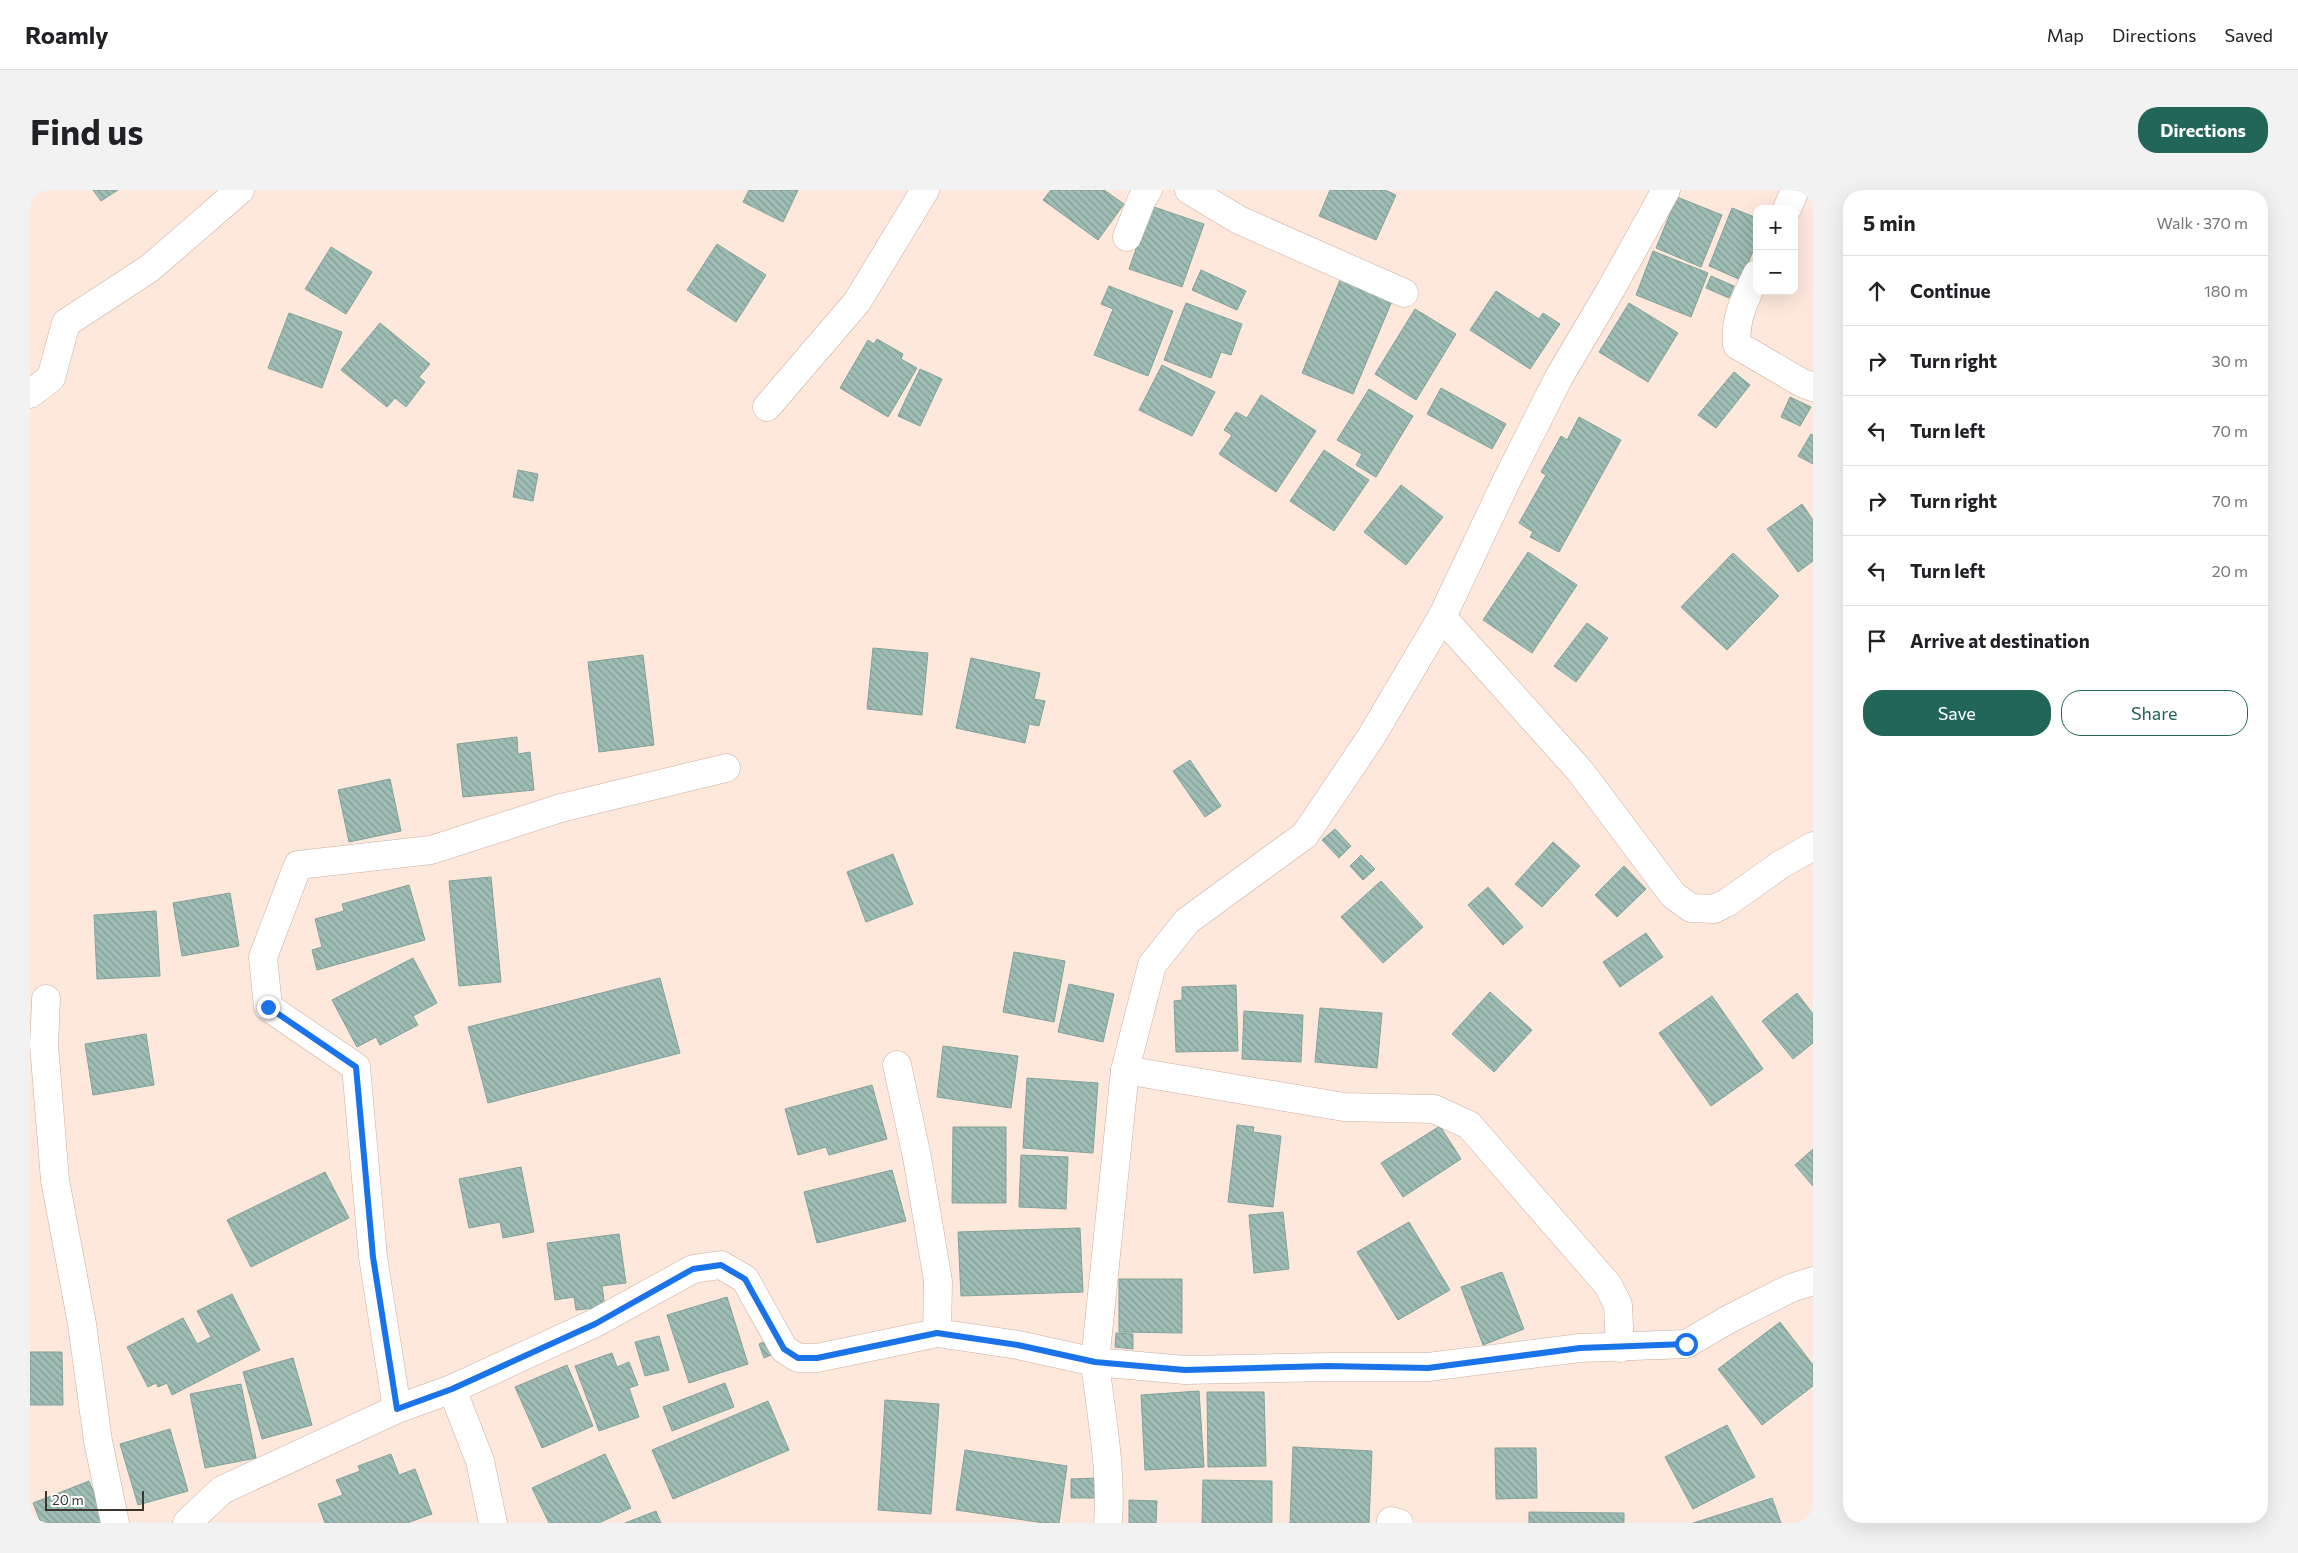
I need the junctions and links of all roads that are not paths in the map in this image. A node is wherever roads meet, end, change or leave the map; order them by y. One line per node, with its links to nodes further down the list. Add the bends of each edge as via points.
1 (240, 190): 12 (street, via 150,268 66,323 51,378)
2 (925, 190): 13 (street, via 857,302)
3 (1148, 190): 8 (street)
4 (1189, 190): 10 (street, via 1239,220)
5 (1666, 190): 14 (street, via 1559,377)
6 (1795, 190): 7 (street)
7 (1789, 205)
8 (1127, 237)
9 (1753, 282): 11 (street, via 1740,309 1737,344)
10 (1404, 292)
11 (1813, 387)
12 (30, 394)
13 (767, 407)
14 (1442, 617): 16 (street, via 1580,771 1673,895 1691,908 1714,910); 19 (street, via 1371,737 1304,835 1187,921 1152,965)
15 (726, 768): 25 (street, via 561,808 432,850 298,864 263,958 268,1007 356,1067 373,1257)
16 (1813, 846)
17 (46, 999): 26 (street, via 44,1045 55,1180 82,1324 98,1441)
18 (897, 1065): 21 (street, via 938,1281)
19 (1125, 1070): 22 (street, via 1344,1107 1434,1109 1469,1125 1608,1285 1618,1305); 23 (street)
20 (1813, 1281): 22 (street, via 1774,1297 1686,1344)
21 (937, 1333): 23 (street, via 1018,1345); 24 (street, via 817,1358 798,1358 784,1349 745,1279 721,1265 693,1269 595,1324)
22 (1620, 1348): 23 (street, via 1580,1348 1428,1368 1328,1366 1185,1370)
23 (1095, 1362): 29 (street, via 1106,1431 1110,1496)
24 (452, 1389): 25 (street); 28 (street, via 480,1461)
25 (397, 1409): 27 (street, via 222,1490)
26 (116, 1523)
27 (187, 1523)
28 (493, 1523)
29 (1108, 1523)

